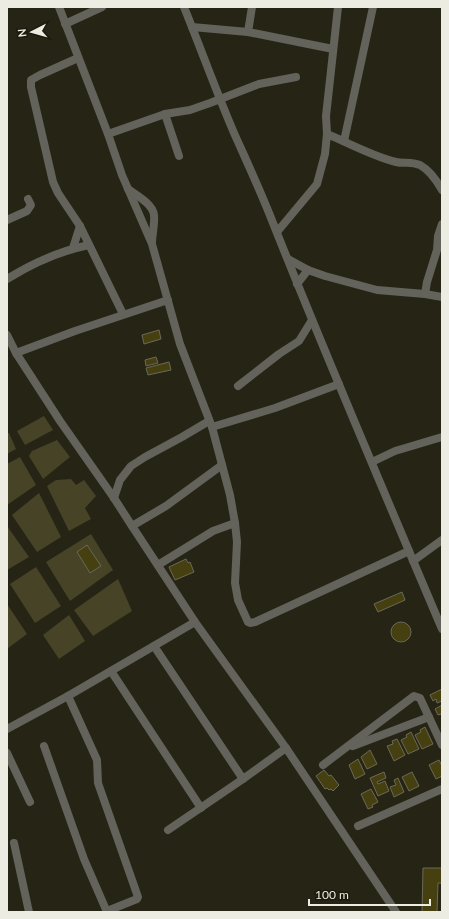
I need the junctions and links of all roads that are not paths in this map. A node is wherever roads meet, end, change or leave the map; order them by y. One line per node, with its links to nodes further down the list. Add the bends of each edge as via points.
1 (59, 7): 7 (street)
2 (102, 7): 7 (street)
3 (184, 7): 8 (street)
4 (252, 7): 9 (street)
5 (338, 7): 10 (street)
6 (373, 7): 17 (street)
7 (65, 24): 11 (street)
8 (192, 27): 9 (street); 13 (street)
9 (248, 32): 10 (street)
10 (333, 49): 16 (street, via 326,116)
11 (78, 58): 15 (street); 24 (street, via 31,80 31,87 53,182)
12 (296, 77): 13 (street, via 259,84)
13 (221, 99): 14 (street, via 190,110); 25 (street)
14 (165, 114): 15 (street); 18 (street)
15 (108, 134): 19 (street)
16 (327, 134): 17 (street); 25 (street, via 318,184)
17 (344, 141): 20 (street, via 397,162 411,162 421,166 434,177)
18 (179, 156)
19 (127, 189): 26 (street); 26 (street, via 146,203 154,214)
20 (442, 190)
21 (28, 199): 22 (street, via 31,205 27,212)
22 (7, 220)
23 (442, 224): 33 (street)
24 (80, 226): 27 (street); 28 (street)
25 (277, 232): 29 (street)
26 (152, 244): 35 (street)
27 (89, 245): 28 (street); 36 (street)
28 (73, 248): 31 (street, via 41,260)
29 (288, 259): 30 (street); 32 (street)
30 (308, 270): 32 (street); 33 (street, via 378,290)
31 (7, 279)
32 (297, 284): 37 (street)
33 (425, 294): 34 (street)
34 (442, 297)
35 (168, 300): 36 (street); 42 (street, via 180,344)
36 (123, 314): 39 (street)
37 (312, 320): 40 (street); 41 (street, via 299,341)
38 (8, 340): 39 (street)
39 (16, 353): 46 (street)
40 (339, 384): 42 (street, via 275,408); 44 (street)
41 (238, 386)
42 (210, 424): 45 (street); 46 (street, via 131,466 120,480)
43 (441, 439): 44 (street, via 395,451)
44 (372, 462): 50 (street)
45 (222, 465): 47 (street); 48 (street, via 166,506)
46 (114, 498): 48 (street)
47 (235, 523): 50 (street, via 235,583 238,600 250,623); 52 (street, via 214,531)
48 (132, 526): 52 (street)
49 (442, 540): 51 (street)
50 (409, 551): 51 (street)
51 (413, 560): 54 (street)
52 (158, 565): 53 (street)
53 (195, 622): 55 (street); 62 (street)
54 (442, 629)
55 (154, 646): 56 (street); 66 (street)
56 (111, 671): 57 (street); 69 (street)
57 (68, 696): 59 (street); 74 (street, via 97,760 98,782 138,896)
58 (429, 717): 60 (street); 63 (street); 63 (street, via 420,698 414,696)
59 (7, 729)
60 (442, 745)
61 (44, 746): 74 (street, via 84,859)
62 (286, 748): 66 (street); 75 (street)
63 (344, 749): 65 (street)
64 (7, 753): 68 (street)
65 (323, 765)
66 (243, 779): 69 (street)
67 (442, 789): 70 (street)
68 (30, 802)
69 (201, 808): 71 (street)
70 (358, 826)
71 (168, 830)
72 (14, 843): 73 (street)
73 (29, 912)
74 (107, 912)
75 (396, 912)

